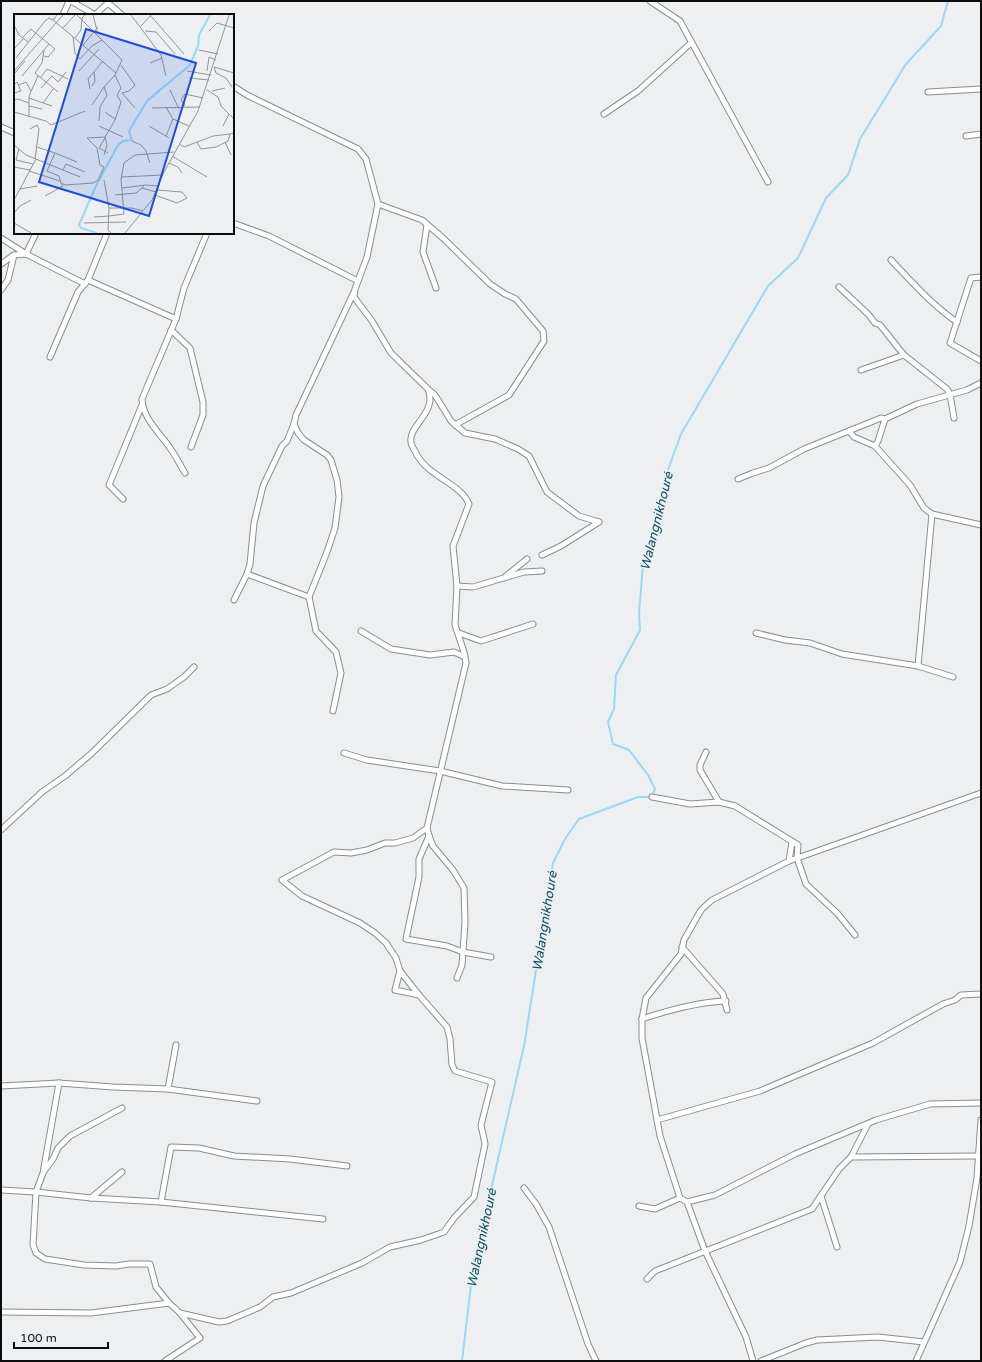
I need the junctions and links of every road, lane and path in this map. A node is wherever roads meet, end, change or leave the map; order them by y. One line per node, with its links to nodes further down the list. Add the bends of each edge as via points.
1 (70, 1): 4 (street); 5 (street)
2 (650, 1): 8 (street, via 680,22)
3 (108, 2): 6 (street); 7 (street)
4 (64, 14)
5 (93, 14)
6 (96, 14)
7 (121, 14)
8 (691, 43): 12 (street, via 638,91); 17 (street)
9 (234, 87): 18 (street, via 358,149 366,160)
10 (981, 90): 11 (street)
11 (928, 92)
12 (604, 114)
13 (1, 126): 14 (street)
14 (14, 131)
15 (981, 134): 16 (street)
16 (966, 136)
17 (768, 182)
18 (378, 204): 20 (street, via 422,220); 30 (street, via 367,257)
19 (234, 223): 30 (street, via 269,236)
20 (427, 225): 33 (street, via 423,252); 50 (street, via 490,284 516,298 543,331 544,341 509,395)
21 (36, 234): 25 (street)
22 (106, 234): 31 (street)
23 (208, 234): 36 (street, via 184,288)
24 (1, 238): 25 (street)
25 (26, 254): 26 (street); 31 (street)
26 (14, 255): 28 (street); 35 (street, via 8,280)
27 (891, 260): 37 (street)
28 (1, 264)
29 (981, 277): 37 (street, via 970,278)
30 (358, 281): 34 (street)
31 (86, 282): 36 (street); 40 (street, via 78,292)
32 (838, 287): 39 (street, via 880,325)
33 (436, 288)
34 (355, 289): 44 (street, via 354,297 391,353); 49 (street)
35 (1, 290)
36 (176, 319): 38 (street)
37 (957, 322): 41 (street, via 950,343)
38 (171, 330): 46 (street, via 142,399); 52 (street, via 190,348 203,402 203,415)
39 (904, 355): 42 (street); 45 (street)
40 (50, 357)
41 (981, 361)
42 (861, 370)
43 (981, 383): 45 (street)
44 (428, 389): 50 (street); 64 (street, via 431,395 428,409 413,431 411,442 418,459 435,475 466,496 468,504 453,546)
45 (950, 394): 47 (street); 48 (street, via 916,404)
46 (142, 405): 54 (street, via 149,421); 56 (street, via 109,485)
47 (954, 418)
48 (885, 419): 51 (street, via 881,418); 53 (street)
49 (294, 424): 62 (street, via 263,486 254,523); 65 (street, via 304,440 331,460 339,498 335,528 328,552)
50 (456, 426): 59 (street, via 465,433 495,439 529,456 547,492 579,516 599,522)
51 (849, 431): 53 (street, via 854,437); 55 (street, via 804,449 769,468)
52 (191, 446)
53 (875, 446): 57 (street, via 910,484 924,508)
54 (185, 473)
55 (738, 479)
56 (123, 498)
57 (932, 514): 58 (street); 72 (street)
58 (981, 525)
59 (542, 555)
60 (527, 559): 63 (street)
61 (542, 571): 63 (street, via 524,572)
62 (247, 574): 65 (street); 66 (street)
63 (504, 578): 64 (street, via 473,587)
64 (457, 586): 69 (street, via 455,625)
65 (309, 597): 75 (street, via 316,631 336,652 341,673)
66 (234, 600)
67 (532, 624): 69 (street, via 481,641)
68 (361, 631): 71 (street, via 391,649 430,655 454,652)
69 (458, 633): 71 (street)
70 (756, 633): 72 (street, via 810,643 842,654)
71 (465, 657): 78 (street, via 466,663)
72 (918, 666): 74 (street)
73 (194, 667): 84 (street, via 167,689 151,695 92,754 42,792)
74 (953, 677)
75 (333, 711)
76 (706, 752): 82 (street, via 700,770)
77 (344, 753): 78 (street, via 367,760)
78 (440, 771): 79 (street, via 502,786); 83 (street)
79 (568, 790)
80 (981, 793): 87 (street)
81 (652, 797): 82 (street, via 690,804)
82 (719, 802): 86 (street, via 735,806)
83 (427, 828): 85 (street); 93 (street, via 412,838 395,843 385,843 351,853 334,852 282,880 302,896 360,923 375,933 396,958)
84 (1, 830)
85 (429, 836): 91 (street, via 433,846 454,870 464,888); 91 (street, via 419,858 418,877 406,939 447,946)
86 (792, 842): 87 (street, via 798,845); 88 (street)
87 (797, 858): 88 (street); 89 (street, via 806,884 838,914)
88 (789, 861): 90 (street, via 712,900 701,910)
89 (855, 935)
90 (682, 947): 97 (street, via 723,994); 99 (street, via 680,954 646,998)
91 (463, 952): 92 (street); 94 (street)
92 (491, 957)
93 (400, 971): 96 (street); 96 (street, via 395,990)
94 (457, 978)
95 (981, 994): 107 (street, via 961,995 872,1043 760,1091)
96 (419, 995): 132 (street, via 447,1027 454,1071 492,1082 481,1125 485,1144 474,1197 444,1232 390,1247 362,1263 273,1298 260,1307 227,1321 219,1322)
97 (726, 1001): 98 (street); 99 (street, via 674,1009)
98 (727, 1010)
99 (642, 1019): 107 (street, via 642,1038)
100 (176, 1045): 103 (street)
101 (59, 1083): 102 (street); 103 (street); 115 (street)
102 (1, 1086)
103 (168, 1089): 104 (street)
104 (257, 1101)
105 (981, 1102): 109 (street, via 930,1104)
106 (122, 1108): 115 (street, via 70,1136 58,1148)
107 (657, 1120): 122 (street)
108 (981, 1120): 110 (street)
109 (868, 1124): 112 (street); 124 (street, via 796,1154 715,1195)
110 (980, 1138): 111 (street)
111 (979, 1156): 112 (street); 116 (street)
112 (851, 1157): 120 (street)
113 (347, 1166): 123 (street, via 234,1156 200,1148 172,1147)
114 (122, 1172): 121 (street)
115 (43, 1173): 119 (street)
116 (979, 1179): 133 (street, via 960,1262)
117 (524, 1188): 135 (street, via 549,1227)
118 (1, 1190): 119 (street)
119 (36, 1192): 121 (street); 130 (street, via 33,1245 36,1253 45,1259 84,1265 150,1264 156,1287)
120 (821, 1196): 127 (street); 128 (street, via 812,1208)
121 (91, 1198): 123 (street)
122 (680, 1198): 124 (street); 125 (street, via 654,1208)
123 (161, 1202): 126 (street)
124 (687, 1202): 128 (street)
125 (639, 1206)
126 (323, 1219)
127 (837, 1247)
128 (704, 1251): 129 (street, via 655,1271); 136 (street, via 746,1337)
129 (647, 1278)
130 (169, 1303): 131 (street, via 91,1313); 132 (street)
131 (1, 1312)
132 (180, 1312): 134 (street, via 200,1338)
133 (924, 1342): 137 (street, via 878,1337 817,1340); 138 (street)
134 (165, 1361)
135 (596, 1361)
136 (753, 1361)
137 (761, 1361)
138 (916, 1361)

